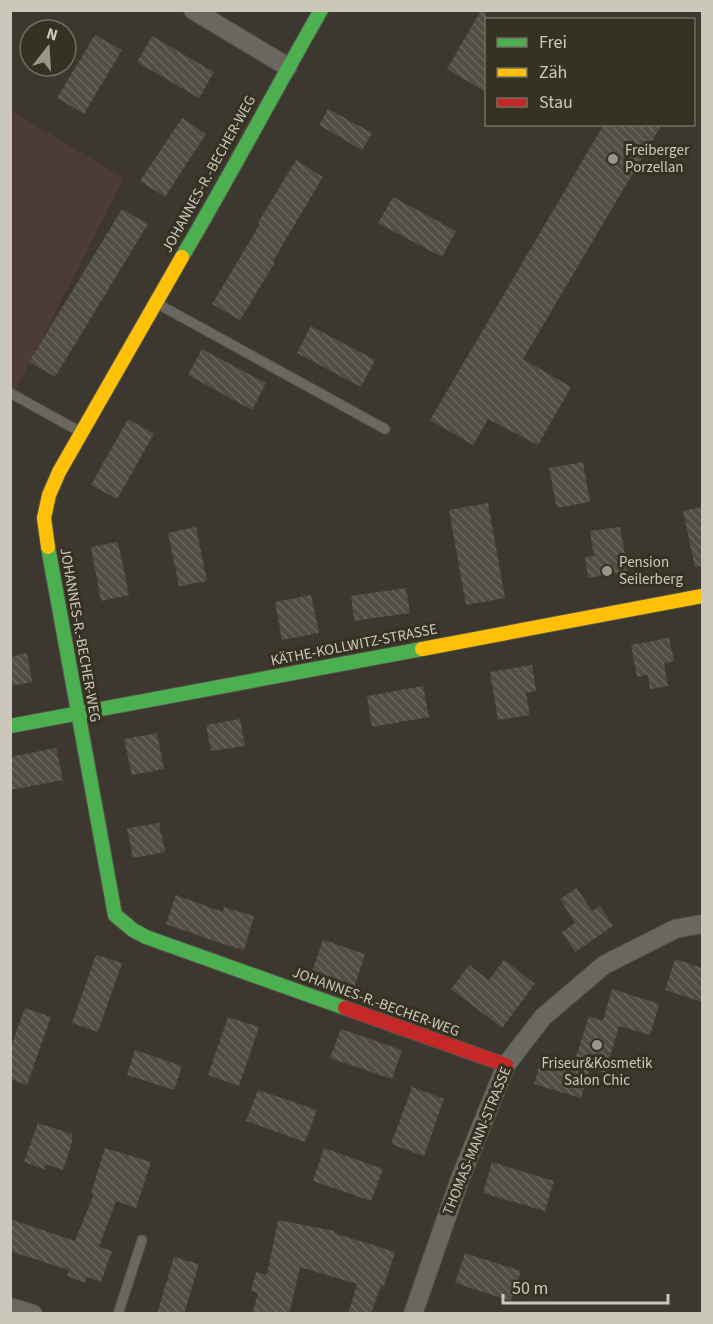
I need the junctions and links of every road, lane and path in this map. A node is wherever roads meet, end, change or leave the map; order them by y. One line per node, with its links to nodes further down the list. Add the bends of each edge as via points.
1 (193, 10): 3 (street)
2 (321, 10): 3 (street, JOHANNES-R.-BECHER-WEG)
3 (288, 67): 4 (street, JOHANNES-R.-BECHER-WEG)
4 (155, 303): 6 (lane); 7 (street, JOHANNES-R.-BECHER-WEG)
5 (10, 393): 7 (lane)
6 (385, 429)
7 (81, 432): 9 (street, JOHANNES-R.-BECHER-WEG, via 49,495 44,518)
8 (702, 596): 9 (street, KÄTHE-KOLLWITZ-STRASSE)
9 (77, 713): 10 (street, KÄTHE-KOLLWITZ-STRASSE); 12 (street, JOHANNES-R.-BECHER-WEG, via 115,915 133,930)
10 (10, 726)
11 (702, 924): 12 (street, THOMAS-MANN-STRASSE, via 675,929 604,965 543,1017)
12 (506, 1065): 17 (street, THOMAS-MANN-STRASSE, via 460,1179)
13 (142, 1240): 16 (lane)
14 (10, 1307): 15 (street)
15 (33, 1314)
16 (118, 1314)
17 (413, 1314)

